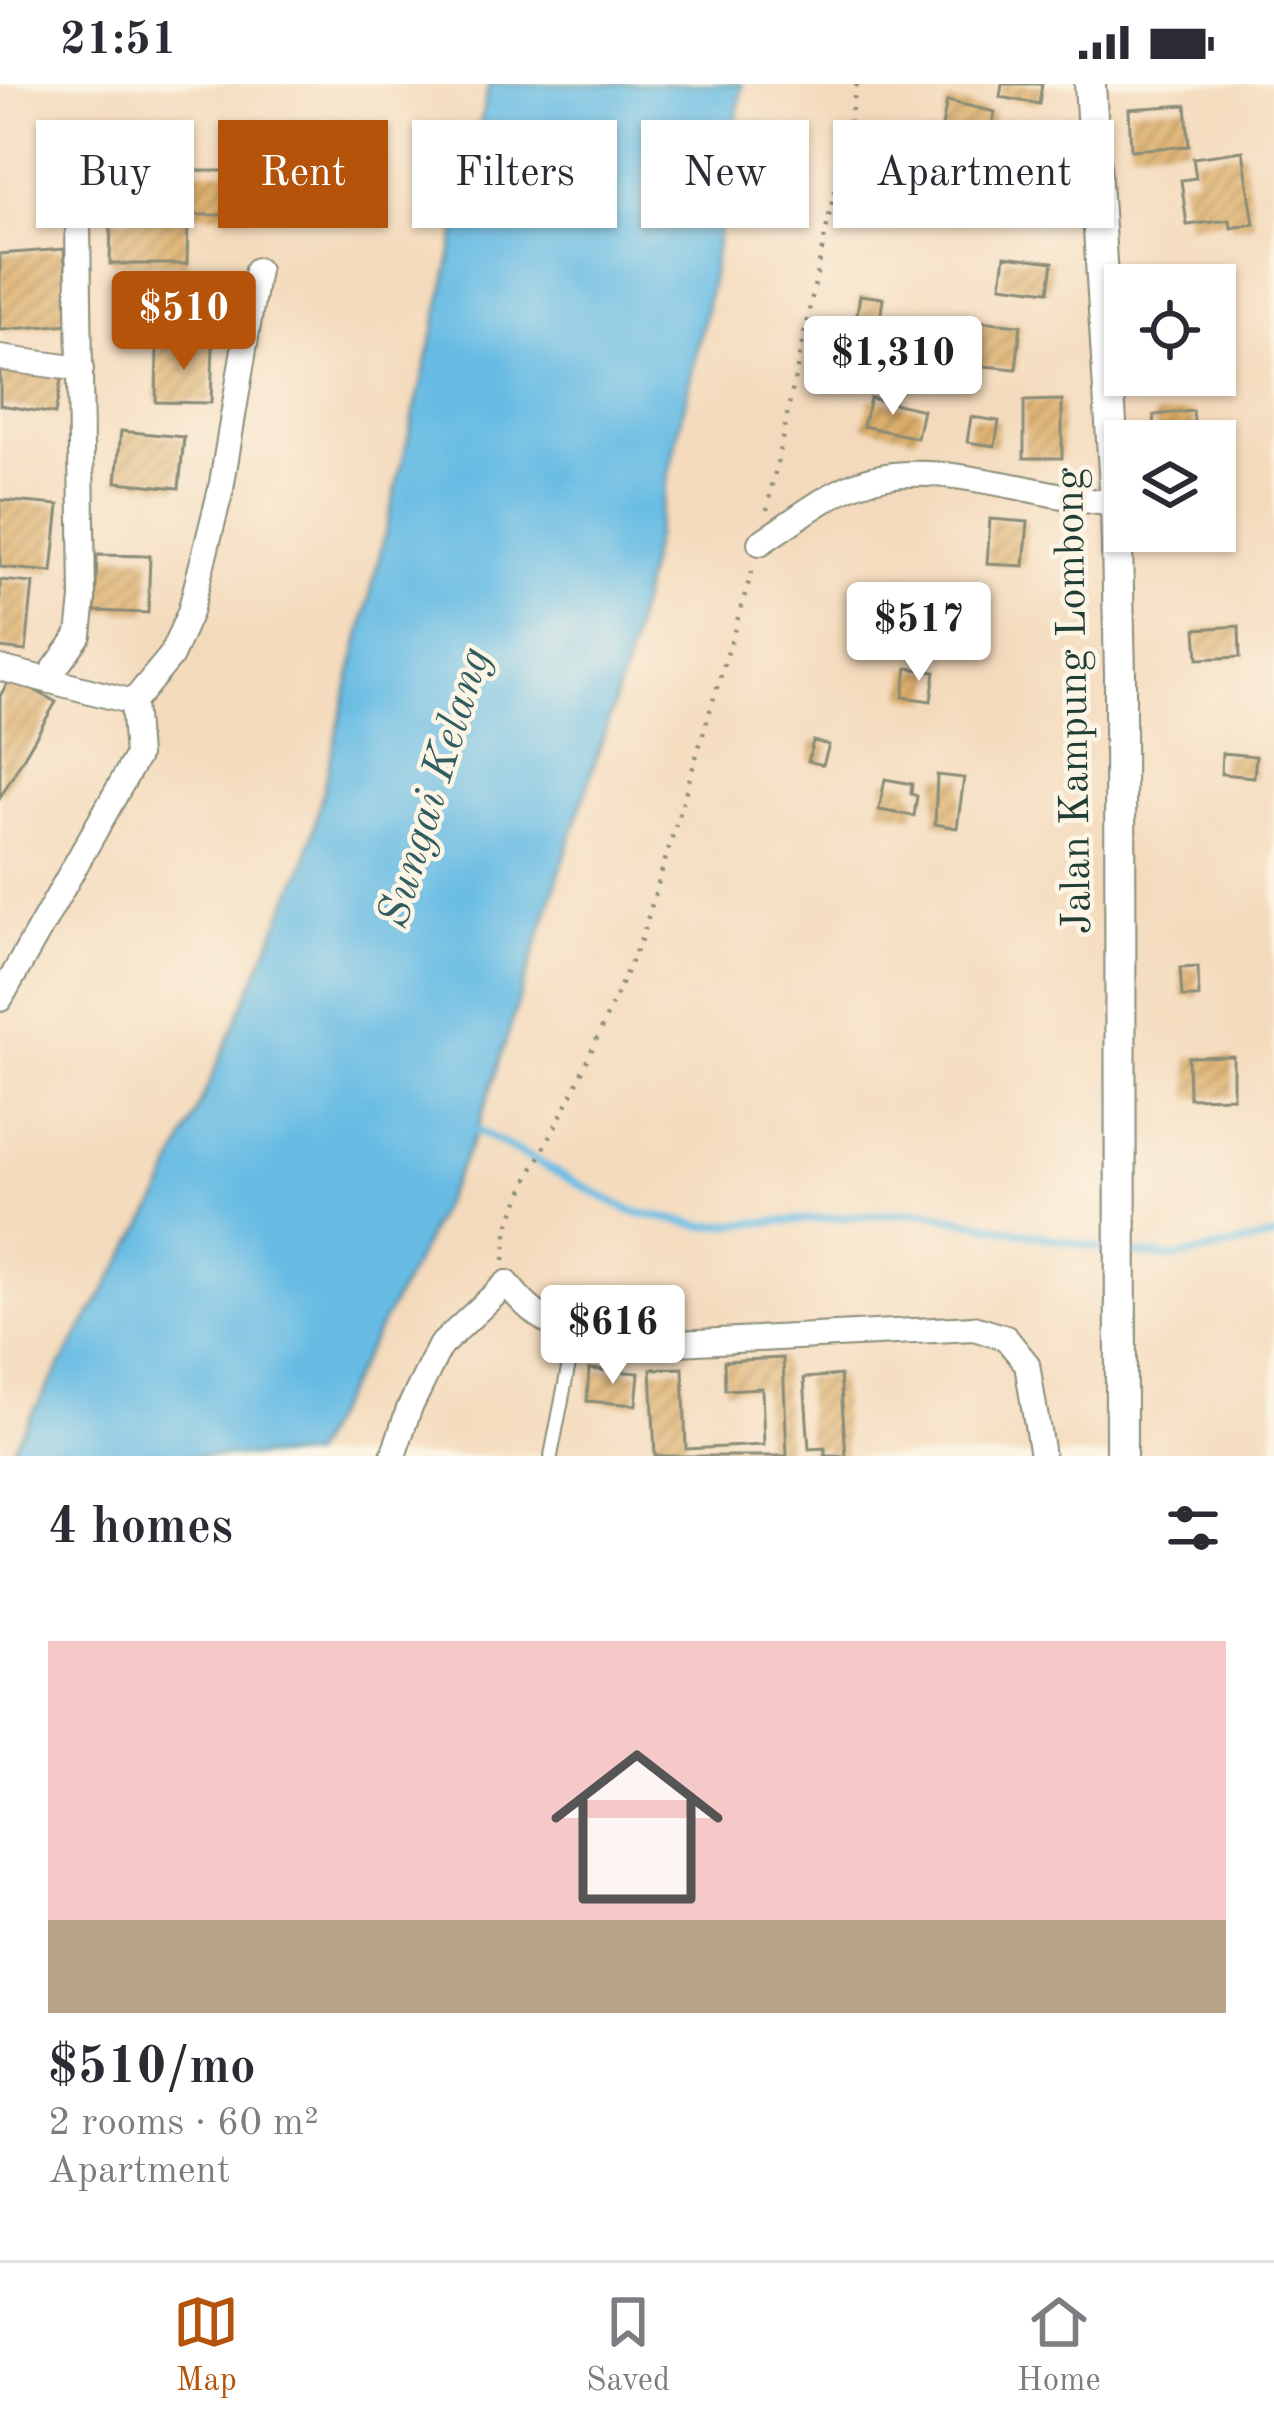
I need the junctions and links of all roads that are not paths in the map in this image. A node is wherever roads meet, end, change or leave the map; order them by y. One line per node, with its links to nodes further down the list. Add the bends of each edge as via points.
1 (1090, 84): 6 (street, Jalan Kampung Lombong)
2 (78, 228): 5 (street)
3 (256, 270): 12 (street, via 221,489 190,612 171,656)
4 (0, 358): 5 (street)
5 (81, 369): 11 (street, via 79,635)
6 (1111, 420)
7 (1104, 503): 8 (street, via 943,476 875,477)
8 (760, 543)
9 (1116, 552): 18 (street, Jalan Kampung Lombong)
10 (0, 668): 11 (street)
11 (47, 678): 12 (street)
12 (133, 702): 13 (street, via 136,756)
13 (0, 999)
14 (574, 1338): 15 (street, via 521,1303 507,1283 440,1346); 16 (lane); 17 (street, via 618,1346 974,1328 1006,1338 1028,1364)
15 (393, 1456)
16 (551, 1456)
17 (1042, 1456)
18 (1120, 1456)

